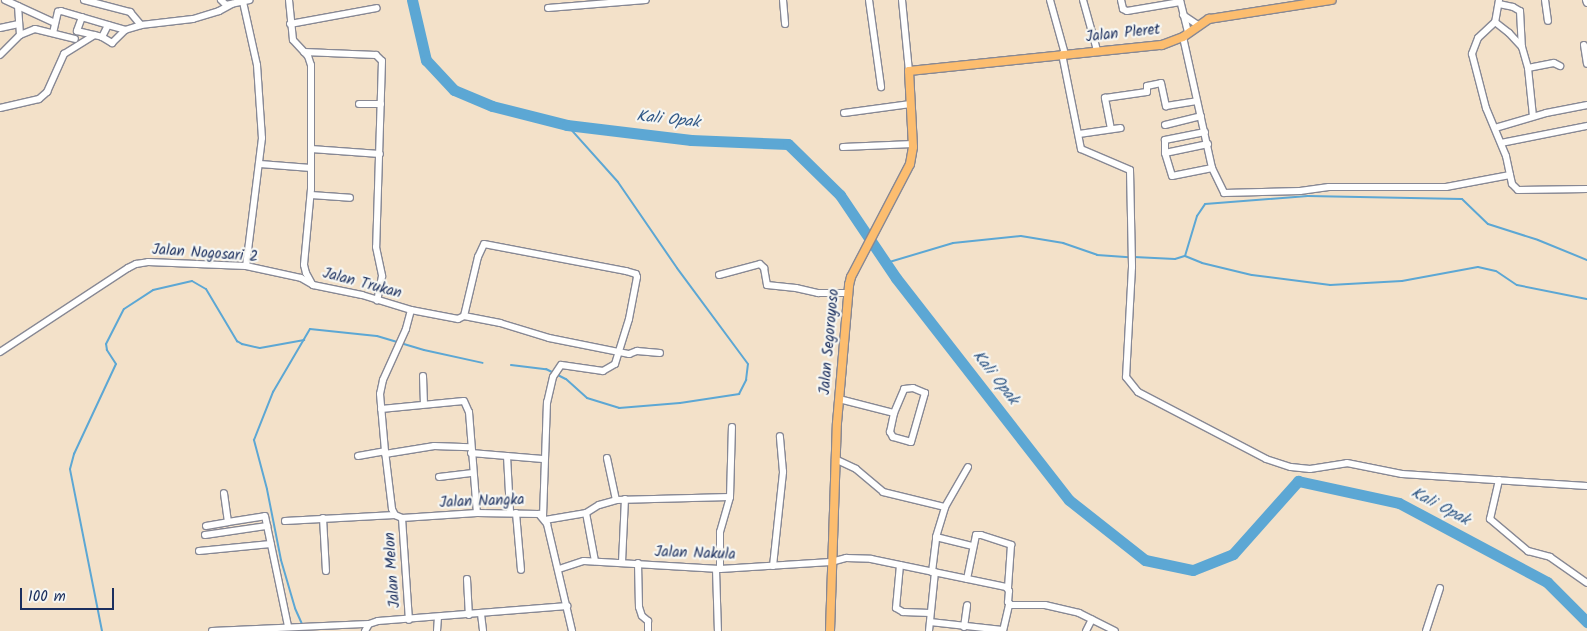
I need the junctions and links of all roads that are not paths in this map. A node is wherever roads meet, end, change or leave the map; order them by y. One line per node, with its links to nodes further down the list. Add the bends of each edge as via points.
1 (84, 0): 31 (street, via 130,12)
2 (221, 0): 18 (street, via 226,5)
3 (289, 0): 28 (street)
4 (646, 0): 21 (street)
5 (783, 0): 29 (street)
6 (869, 0): 53 (street)
7 (902, 0): 52 (street)
8 (1050, 0): 47 (street)
9 (1083, 0): 45 (street)
10 (1121, 0): 14 (street, via 1123,9 1127,11)
11 (1332, 0): 15 (main road, Jalan Pleret)
12 (1545, 0): 24 (street)
13 (246, 1): 18 (street); 77 (street, via 257,64 262,138)
14 (1180, 1): 22 (street)
15 (1307, 1): 32 (main road, Jalan Pleret, via 1209,19)
16 (1499, 2): 25 (street); 43 (street, via 1520,12)
17 (4, 3): 19 (street)
18 (232, 4): 31 (street, via 186,20)
19 (18, 6): 26 (street); 27 (street)
20 (377, 8): 28 (street)
21 (548, 8)
22 (1183, 15): 32 (street); 39 (street)
23 (82, 17): 26 (street, via 62,11 58,12); 30 (street); 35 (street)
24 (1548, 21)
25 (1495, 22): 43 (street); 66 (street, via 1478,38 1472,54 1481,95)
26 (55, 23): 36 (street)
27 (19, 24): 33 (street); 37 (street)
28 (290, 24): 46 (street, via 293,40)
29 (785, 24)
30 (108, 25): 34 (street); 40 (street)
31 (141, 25): 34 (street)
32 (1198, 25): 39 (main road, Jalan Pleret)
33 (0, 28)
34 (124, 30): 40 (street, via 112,43)
35 (77, 31): 38 (street); 41 (street)
36 (53, 32): 37 (street, via 35,29); 41 (street)
37 (20, 35): 48 (street)
38 (95, 35): 40 (street); 44 (street)
39 (1186, 35): 45 (main road, Jalan Pleret, via 1162,45); 54 (street)
40 (102, 37)
41 (75, 39): 44 (street)
42 (1584, 45): 49 (street)
43 (1522, 47): 51 (street)
44 (73, 48): 59 (street, via 64,54 47,92 39,99)
45 (1097, 50): 47 (main road, Jalan Pleret)
46 (304, 52): 56 (street, via 380,57); 74 (street, Jalan Trukan, via 311,68)
47 (1063, 54): 52 (main road, Jalan Pleret); 69 (street)
48 (0, 55)
49 (1587, 64)
50 (1560, 66): 51 (street)
51 (1528, 68): 62 (street)
52 (909, 71): 57 (main road, Jalan Segoroyoso)
53 (881, 87)
54 (1198, 101): 61 (street); 67 (street, via 1166,106 1161,83 1147,86 1147,92 1105,98)
55 (359, 104): 56 (street)
56 (381, 104): 76 (street)
57 (910, 104): 60 (street); 71 (main road, Jalan Segoroyoso)
58 (1587, 104): 62 (street)
59 (0, 108)
60 (844, 113)
61 (1201, 116): 63 (street); 68 (street)
62 (1534, 116): 66 (street)
63 (1165, 125)
64 (1587, 126): 70 (street)
65 (1121, 128): 67 (street)
66 (1495, 128): 70 (street)
67 (1111, 129): 69 (street)
68 (1205, 132): 72 (street); 75 (street, via 1166,140)
69 (1079, 134): 111 (street, via 1078,144 1083,150 1130,170 1132,267 1126,376 1138,392 1276,463 1310,469 1347,463 1391,473)
70 (1501, 143): 80 (street)
71 (913, 144): 73 (street); 87 (main road, Jalan Segoroyoso, via 910,164 851,277)
72 (1208, 144): 75 (street); 79 (street)
73 (843, 147)
74 (311, 149): 76 (street); 78 (street, Jalan Trukan)
75 (1165, 153): 79 (street, via 1172,176)
76 (380, 154): 88 (street, via 376,247 382,276)
77 (260, 164): 78 (street); 84 (street)
78 (311, 168): 82 (street, Jalan Trukan)
79 (1212, 168): 80 (street, via 1224,193 1329,187 1446,187)
80 (1510, 175): 81 (street, via 1518,190)
81 (1587, 190)
82 (311, 195): 83 (street); 86 (street, Jalan Trukan, via 304,265)
83 (350, 198)
84 (246, 266): 86 (street, Jalan Nogosari 2, via 300,278); 91 (street, Jalan Nogosari 2, via 136,264)
85 (719, 275): 87 (street, via 760,264 764,268 767,285 818,293)
86 (313, 285): 88 (street, Jalan Trukan)
87 (848, 293): 95 (main road, Jalan Segoroyoso)
88 (377, 301): 89 (street, Jalan Trukan)
89 (411, 310): 90 (street, via 458,319); 97 (street, Jalan Trukan, via 380,394)
90 (464, 316): 92 (street); 92 (street, via 484,244 626,271 636,274 638,284)
91 (0, 352)
92 (620, 352): 93 (street); 105 (street, via 615,364 603,371 564,364 559,366 547,402)
93 (660, 354)
94 (423, 376): 96 (street)
95 (839, 399): 98 (street); 107 (main road, Jalan Segoroyoso)
96 (424, 403): 97 (street); 101 (street, via 464,401 469,412)
97 (381, 408): 102 (street, Jalan Trukan)
98 (894, 413): 98 (street, via 890,432 893,437 911,442 925,394 913,388 904,389)
99 (732, 427): 114 (street)
100 (780, 436): 138 (street, via 783,472)
101 (471, 450): 102 (street, via 434,446); 104 (street); 109 (street)
102 (385, 453): 103 (street); 121 (street, Jalan Trukan, via 392,510)
103 (358, 456)
104 (507, 456): 105 (street); 118 (street)
105 (543, 458): 123 (street)
106 (608, 458): 116 (street)
107 (835, 459): 117 (street, via 856,469 883,492); 135 (main road, Jalan Segoroyoso)
108 (968, 467): 117 (street)
109 (473, 473): 110 (street); 119 (street)
110 (439, 477)
111 (1500, 480): 112 (street); 146 (street, via 1490,519 1528,551 1550,557)
112 (1587, 486)
113 (224, 493): 125 (street)
114 (730, 497): 115 (street, Jalan Nangka); 140 (street, via 720,532)
115 (625, 499): 116 (street, Jalan Nangka); 134 (street)
116 (616, 500): 120 (street, Jalan Nangka)
117 (945, 507): 129 (street)
118 (513, 512): 119 (street, Jalan Nangka); 123 (street, Jalan Nangka, via 535,513); 141 (street)
119 (478, 513): 121 (street, Jalan Nangka)
120 (586, 513): 123 (street, Jalan Nangka); 133 (street)
121 (399, 516): 122 (street, Jalan Nangka); 157 (street, Jalan Melon)
122 (323, 518): 124 (street, Jalan Nangka); 142 (street)
123 (544, 518): 139 (street)
124 (285, 521)
125 (228, 522): 126 (street); 127 (street, via 263,516)
126 (206, 526)
127 (267, 526): 128 (street); 130 (street)
128 (205, 535)
129 (936, 537): 131 (street); 143 (street)
130 (271, 544): 132 (street); 160 (street)
131 (974, 546): 145 (street); 147 (street, via 978,534 1011,545)
132 (199, 551)
133 (595, 561): 134 (street, Jalan Nakula); 139 (street, Jalan Nakula, via 584,560)
134 (622, 562): 136 (street, Jalan Nakula)
135 (832, 562): 137 (street, Jalan Nakula, via 855,558); 138 (street, Jalan Nakula); 169 (main road, Jalan Segoroyoso)
136 (638, 563): 140 (street, Jalan Nakula); 167 (street, via 639,607 648,621)
137 (900, 565): 143 (street, Jalan Nakula); 153 (street, via 896,608 903,612)
138 (773, 566): 140 (street, Jalan Nakula)
139 (560, 569): 151 (street)
140 (718, 569): 168 (street)
141 (521, 570)
142 (326, 571)
143 (934, 572): 145 (street, Jalan Nakula); 153 (street)
144 (467, 579): 154 (street)
145 (967, 579): 147 (street, Jalan Nakula)
146 (1587, 583)
147 (1008, 588): 150 (street)
148 (1440, 588): 174 (street)
149 (967, 604): 161 (street)
150 (1009, 604): 156 (street, via 1045,605); 171 (street)
151 (567, 606): 152 (street); 166 (street)
152 (482, 614): 154 (street); 165 (street)
153 (930, 614): 158 (street)
154 (469, 615): 155 (street)
155 (438, 618): 157 (street); 164 (street)
156 (1092, 619): 172 (street); 173 (street)
157 (409, 620): 159 (street)
158 (930, 622): 161 (street); 170 (street)
159 (369, 624): 160 (street); 163 (street)
160 (290, 626): 162 (street)
161 (964, 627): 171 (street)
162 (212, 631)
163 (365, 631)
164 (437, 631)
165 (483, 631)
166 (572, 631)
167 (648, 631)
168 (718, 631)
169 (830, 631)
170 (929, 631)
171 (1003, 631)
172 (1086, 631)
173 (1115, 631)
174 (1426, 631)

